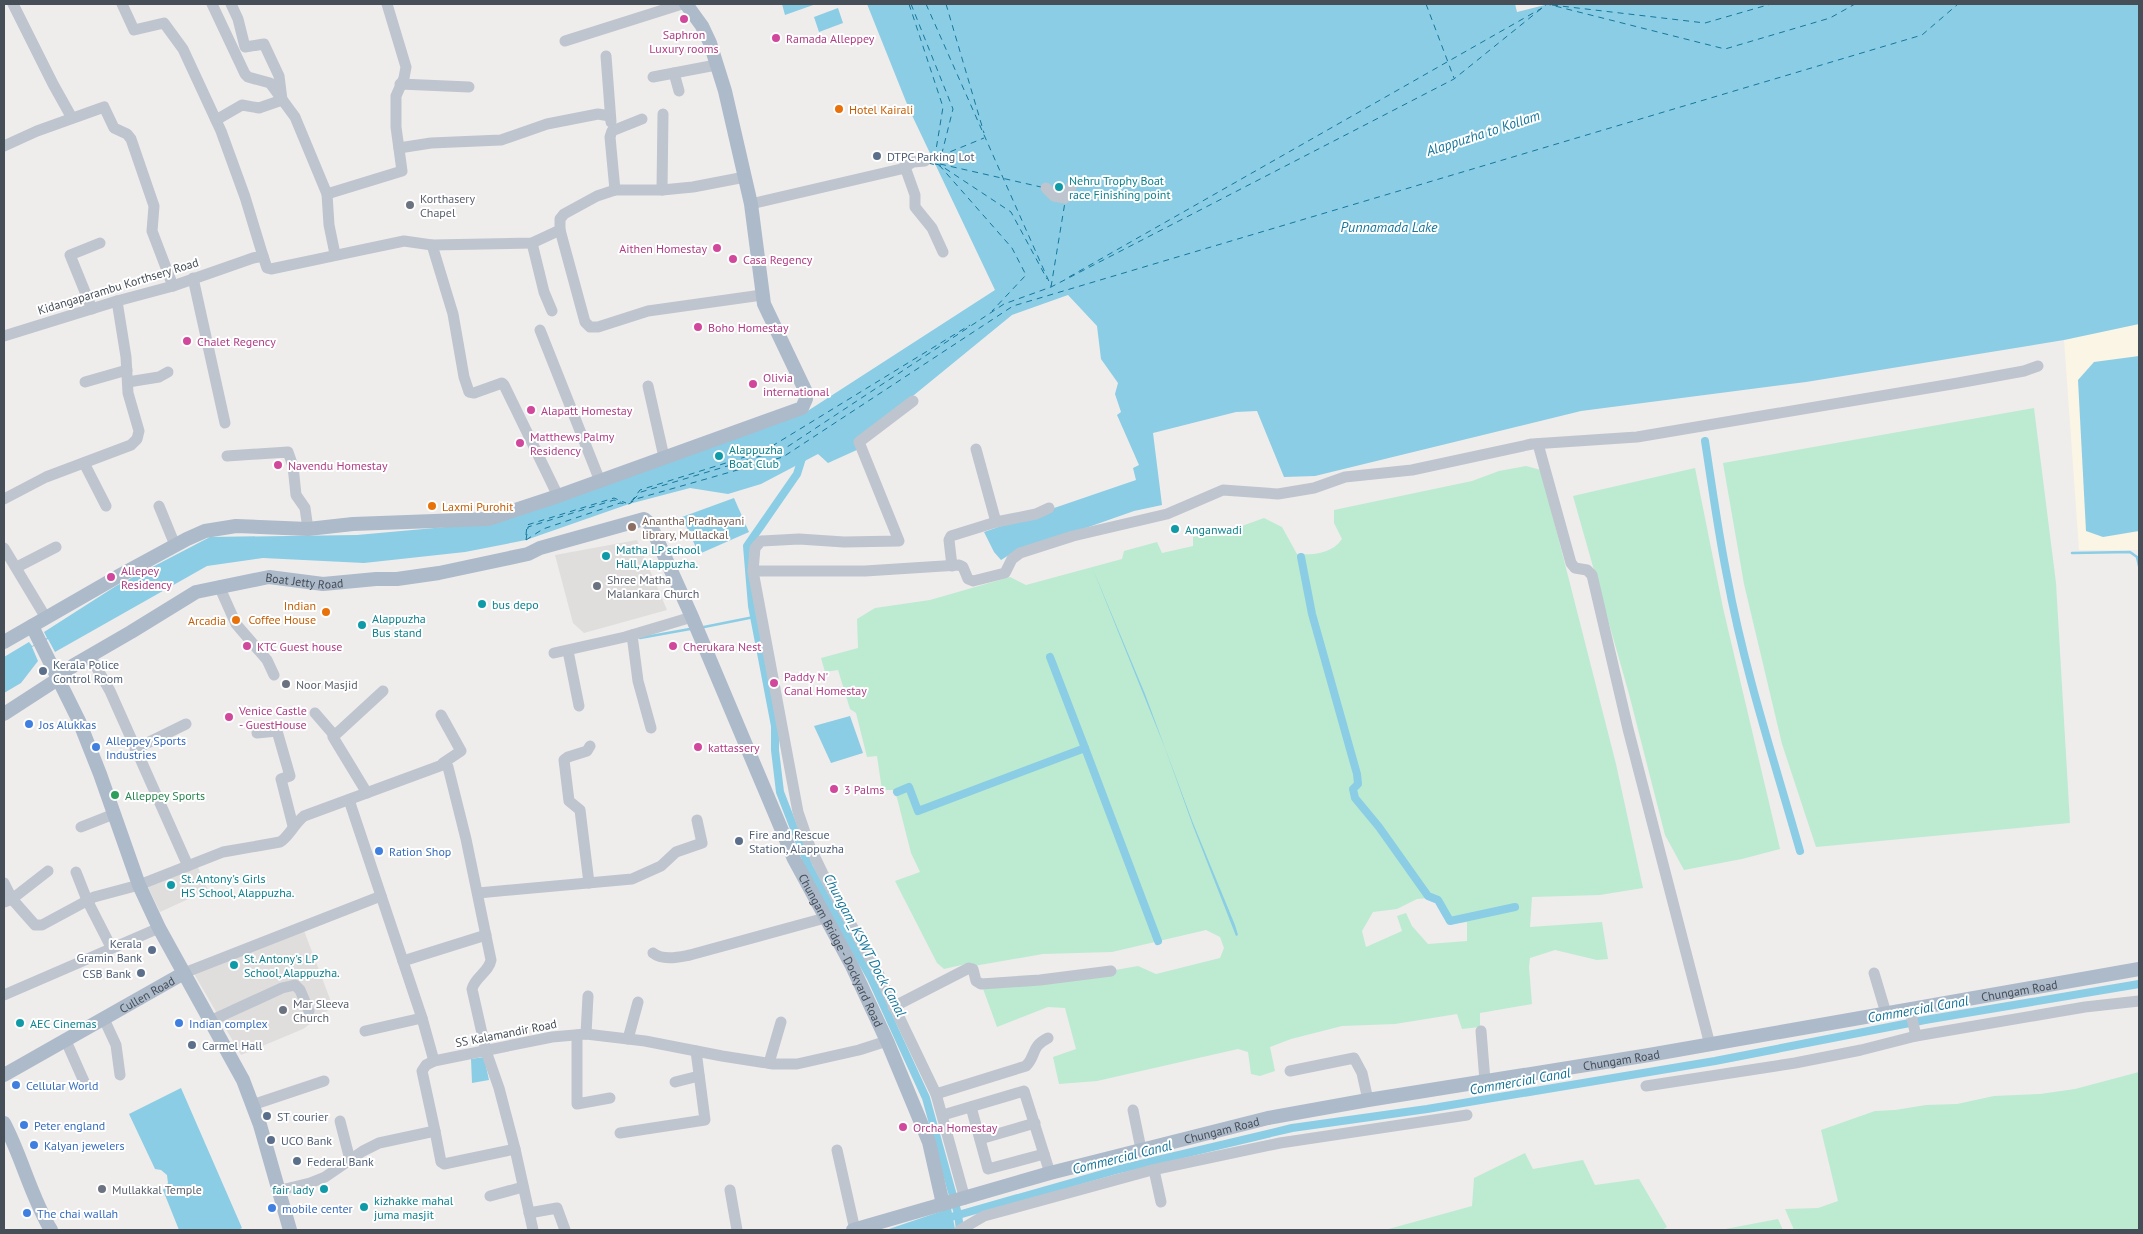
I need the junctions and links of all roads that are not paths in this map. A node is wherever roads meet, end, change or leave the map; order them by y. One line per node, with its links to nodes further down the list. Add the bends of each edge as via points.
1 (13, 4): 18 (street)
2 (122, 4): 20 (street, via 134,30 164,23 183,49)
3 (212, 4): 15 (street, via 245,74 270,83)
4 (231, 4): 15 (street, via 245,47 264,44 279,76)
5 (388, 4): 12 (street, via 406,67)
6 (684, 4): 7 (street); 9 (main road, via 702,26)
7 (565, 40)
8 (606, 56): 17 (street)
9 (716, 65): 10 (street); 26 (main road)
10 (674, 73): 11 (street); 14 (street)
11 (653, 77)
12 (400, 84): 13 (street); 23 (street, via 396,96)
13 (469, 87)
14 (679, 91)
15 (282, 100): 20 (street, via 259,108 242,105); 31 (street, via 295,117)
16 (663, 114): 30 (street)
17 (610, 116): 21 (street); 23 (street, via 598,114 547,124 501,140)
18 (72, 118): 22 (street); 41 (street, via 104,107 114,128 129,136 154,206 152,231)
19 (642, 119): 21 (street)
20 (216, 120): 39 (street, via 246,196)
21 (612, 131): 29 (street)
22 (4, 146)
23 (399, 148): 31 (street, via 402,171)
24 (925, 161): 25 (street)
25 (905, 166): 32 (street, via 827,188); 37 (street, via 915,195 915,207 932,228)
26 (745, 177): 30 (street); 32 (main road)
27 (1072, 185): 28 (street, via 1065,198 1054,196)
28 (1046, 188)
29 (615, 190): 30 (street); 33 (street, via 564,214 560,219)
30 (662, 190)
31 (328, 194): 38 (street, via 329,225)
32 (751, 204): 42 (main road)
33 (560, 230): 35 (street); 42 (street, via 585,322 590,327 611,324 648,311)
34 (100, 243): 44 (street, via 70,255)
35 (532, 243): 36 (street); 45 (street)
36 (432, 245): 38 (street, via 404,241); 61 (street, via 453,314 464,377 470,392 504,385)
37 (943, 252)
38 (335, 254): 39 (street, via 271,268)
39 (263, 256): 40 (street, Kidangaparambu Korthsery Road)
40 (193, 278): 41 (street, Kidangaparambu Korthsery Road); 54 (street)
41 (173, 286): 43 (street, Kidangaparambu Korthsery Road)
42 (762, 295): 58 (main road, via 805,390 802,408)
43 (117, 301): 44 (street, Kidangaparambu Korthsery Road); 50 (street)
44 (92, 308): 47 (street, Kidangaparambu Korthsery Road)
45 (552, 312)
46 (540, 330): 60 (street)
47 (4, 336)
48 (2038, 366): 55 (street, via 1958,383 1637,438)
49 (168, 372): 50 (street, via 159,377)
50 (127, 376): 51 (street); 59 (street, via 128,393 139,430 137,439 131,445)
51 (85, 382)
52 (648, 386): 58 (street)
53 (913, 401): 74 (street, via 859,442 899,540 761,541 755,548)
54 (225, 423)
55 (1538, 444): 72 (street, via 1412,470 1345,477 1314,488 1278,494 1223,490 1167,514 1073,536 1020,553 1000,576 970,580 961,566); 144 (street, via 1571,563 1592,575 1628,729)
56 (976, 449): 67 (street)
57 (227, 456): 68 (street, via 288,452 296,495 305,508)
58 (664, 457): 60 (main road)
59 (84, 463): 62 (street); 63 (street)
60 (600, 481): 61 (main road)
61 (558, 496): 68 (main road, via 488,519)
62 (4, 499)
63 (106, 506)
64 (160, 506): 69 (street)
65 (1050, 508): 67 (street)
66 (635, 522): 75 (main road, Boat Jetty Road, via 528,554 439,573 324,584 269,577); 76 (main road, Chungam Bridge - Dockyard Road, via 644,519 650,524)
67 (996, 522): 72 (street, via 949,538)
68 (308, 529): 69 (main road, via 236,526 205,531)
69 (175, 545): 77 (main road)
70 (56, 546): 73 (street)
71 (4, 548): 73 (street)
72 (952, 566): 74 (street)
73 (17, 567): 77 (street)
74 (753, 572): 128 (street, via 798,812 823,874)
75 (219, 586): 83 (main road, Boat Jetty Road, via 196,592); 84 (street, via 236,624 267,660)
76 (692, 617): 79 (street); 114 (main road, Chungam Bridge - Dockyard Road, via 789,847)
77 (46, 618): 78 (main road)
78 (32, 626): 80 (main road); 85 (main road)
79 (632, 635): 81 (street); 92 (street, via 638,681)
80 (4, 642)
81 (568, 651): 82 (street); 87 (street)
82 (554, 653)
83 (90, 656): 85 (main road, Boat Jetty Road); 96 (street, via 110,691)
84 (274, 675)
85 (58, 679): 89 (main road, Boat Jetty Road); 100 (main road)
86 (383, 691): 94 (street)
87 (579, 706)
88 (315, 712): 94 (street)
89 (4, 714)
90 (441, 715): 97 (street, via 461,751)
91 (186, 724): 96 (street)
92 (651, 728)
93 (257, 733): 102 (street, via 277,731 290,776 281,778)
94 (334, 735): 98 (street, via 334,740)
95 (590, 746): 108 (street, via 587,751 564,760 569,801 580,810)
96 (135, 749): 104 (street)
97 (442, 764): 98 (street); 110 (street, via 448,767)
98 (367, 792): 99 (street)
99 (348, 800): 102 (street, via 304,816); 111 (street)
100 (114, 814): 103 (street); 109 (main road)
101 (698, 820): 108 (street, via 702,843 676,852 661,866 632,879)
102 (293, 826): 104 (street, via 280,842 223,852)
103 (81, 827)
104 (188, 866): 109 (street)
105 (48, 871): 113 (street)
106 (76, 872): 112 (street)
107 (4, 882): 113 (street)
108 (589, 883): 110 (street)
109 (138, 885): 112 (street); 115 (main road)
110 (478, 892): 116 (street)
111 (381, 896): 119 (street); 122 (street)
112 (87, 900): 113 (street, via 38,926); 117 (street)
113 (8, 901)
114 (825, 918): 118 (street, via 690,955 668,958); 143 (main road, Chungam Bridge - Dockyard Road, via 852,966)
115 (159, 928): 117 (street); 122 (main road)
116 (486, 935): 119 (street); 145 (street, via 490,964 472,989)
117 (111, 947): 124 (street)
118 (653, 953)
119 (403, 961): 132 (street)
120 (2139, 969): 130 (main road, Chungam Road)
121 (1111, 971): 128 (street, via 981,984 970,968)
122 (184, 973): 133 (main road, Cullen Road); 134 (main road)
123 (1874, 973): 131 (street)
124 (4, 995)
125 (588, 996): 138 (street)
126 (2139, 1001): 139 (street)
127 (638, 1002): 141 (street)
128 (893, 1007): 158 (street)
129 (309, 1011): 134 (street, via 295,984)
130 (1911, 1012): 131 (main road, Chungam Road); 139 (street)
131 (1886, 1013): 144 (main road, Chungam Road)
132 (422, 1018): 136 (street); 147 (street)
133 (104, 1019): 142 (main road, Cullen Road); 151 (street, via 116,1045)
134 (210, 1021): 161 (main road, via 243,1080)
135 (781, 1022): 148 (street)
136 (365, 1031)
137 (1481, 1031): 154 (street)
138 (582, 1034): 141 (street, SS Kalamandir Road); 145 (street, SS Kalamandir Road); 159 (street, via 577,1104)
139 (1916, 1035): 157 (street, via 1804,1061)
140 (1048, 1038): 158 (street, via 1036,1046 1026,1066)
141 (628, 1039): 146 (street, SS Kalamandir Road)
142 (66, 1041): 150 (main road, Cullen Road); 156 (street)
143 (887, 1041): 148 (street, SS Kalamandir Road, via 797,1064); 183 (main road, Chungam Bridge - Dockyard Road)
144 (1710, 1045): 154 (main road, Chungam Road)
145 (486, 1050): 147 (street, SS Kalamandir Road); 172 (street)
146 (696, 1051): 148 (street, SS Kalamandir Road); 152 (street)
147 (434, 1061): 169 (street, via 422,1070)
148 (768, 1063)
149 (1290, 1071): 160 (street, via 1354,1058 1362,1073)
150 (4, 1075)
151 (120, 1075)
152 (699, 1076): 155 (street); 170 (street, via 705,1120)
153 (324, 1081): 161 (street)
154 (1485, 1081): 160 (main road, Chungam Road)
155 (675, 1082)
156 (86, 1086)
157 (1646, 1086)
158 (936, 1094): 164 (street)
159 (610, 1098)
160 (1368, 1100): 173 (main road, Chungam Road, via 1268,1118)
161 (252, 1105): 181 (main road)
162 (971, 1107): 164 (street); 168 (street, via 1024,1091); 171 (street)
163 (1132, 1110): 173 (street)
164 (943, 1115): 183 (street)
165 (1467, 1115): 177 (street, via 1280,1143)
166 (340, 1121): 176 (street)
167 (4, 1123): 186 (main road)
168 (1035, 1124): 171 (street); 175 (street)
169 (434, 1131): 172 (street, via 444,1164); 176 (street, via 379,1143)
170 (620, 1133)
171 (980, 1139): 175 (street, via 988,1169)
172 (515, 1149): 179 (street)
173 (1141, 1149): 178 (main road, Chungam Road)
174 (837, 1150): 191 (street)
175 (1044, 1154): 178 (street)
176 (350, 1160): 181 (street, via 325,1178)
177 (1154, 1170): 184 (street); 192 (street, via 984,1216)
178 (1050, 1173): 183 (main road, Chungam Road)
179 (523, 1187): 182 (street); 185 (street)
180 (730, 1190): 190 (street)
181 (277, 1191): 187 (main road)
182 (490, 1196)
183 (956, 1201): 191 (main road, Chungam Road)
184 (1161, 1202)
185 (529, 1213): 188 (street); 189 (street, via 557,1208)
186 (51, 1230)
187 (290, 1230)
188 (533, 1230)
189 (565, 1230)
190 (737, 1230)
191 (854, 1230)
192 (963, 1230)

